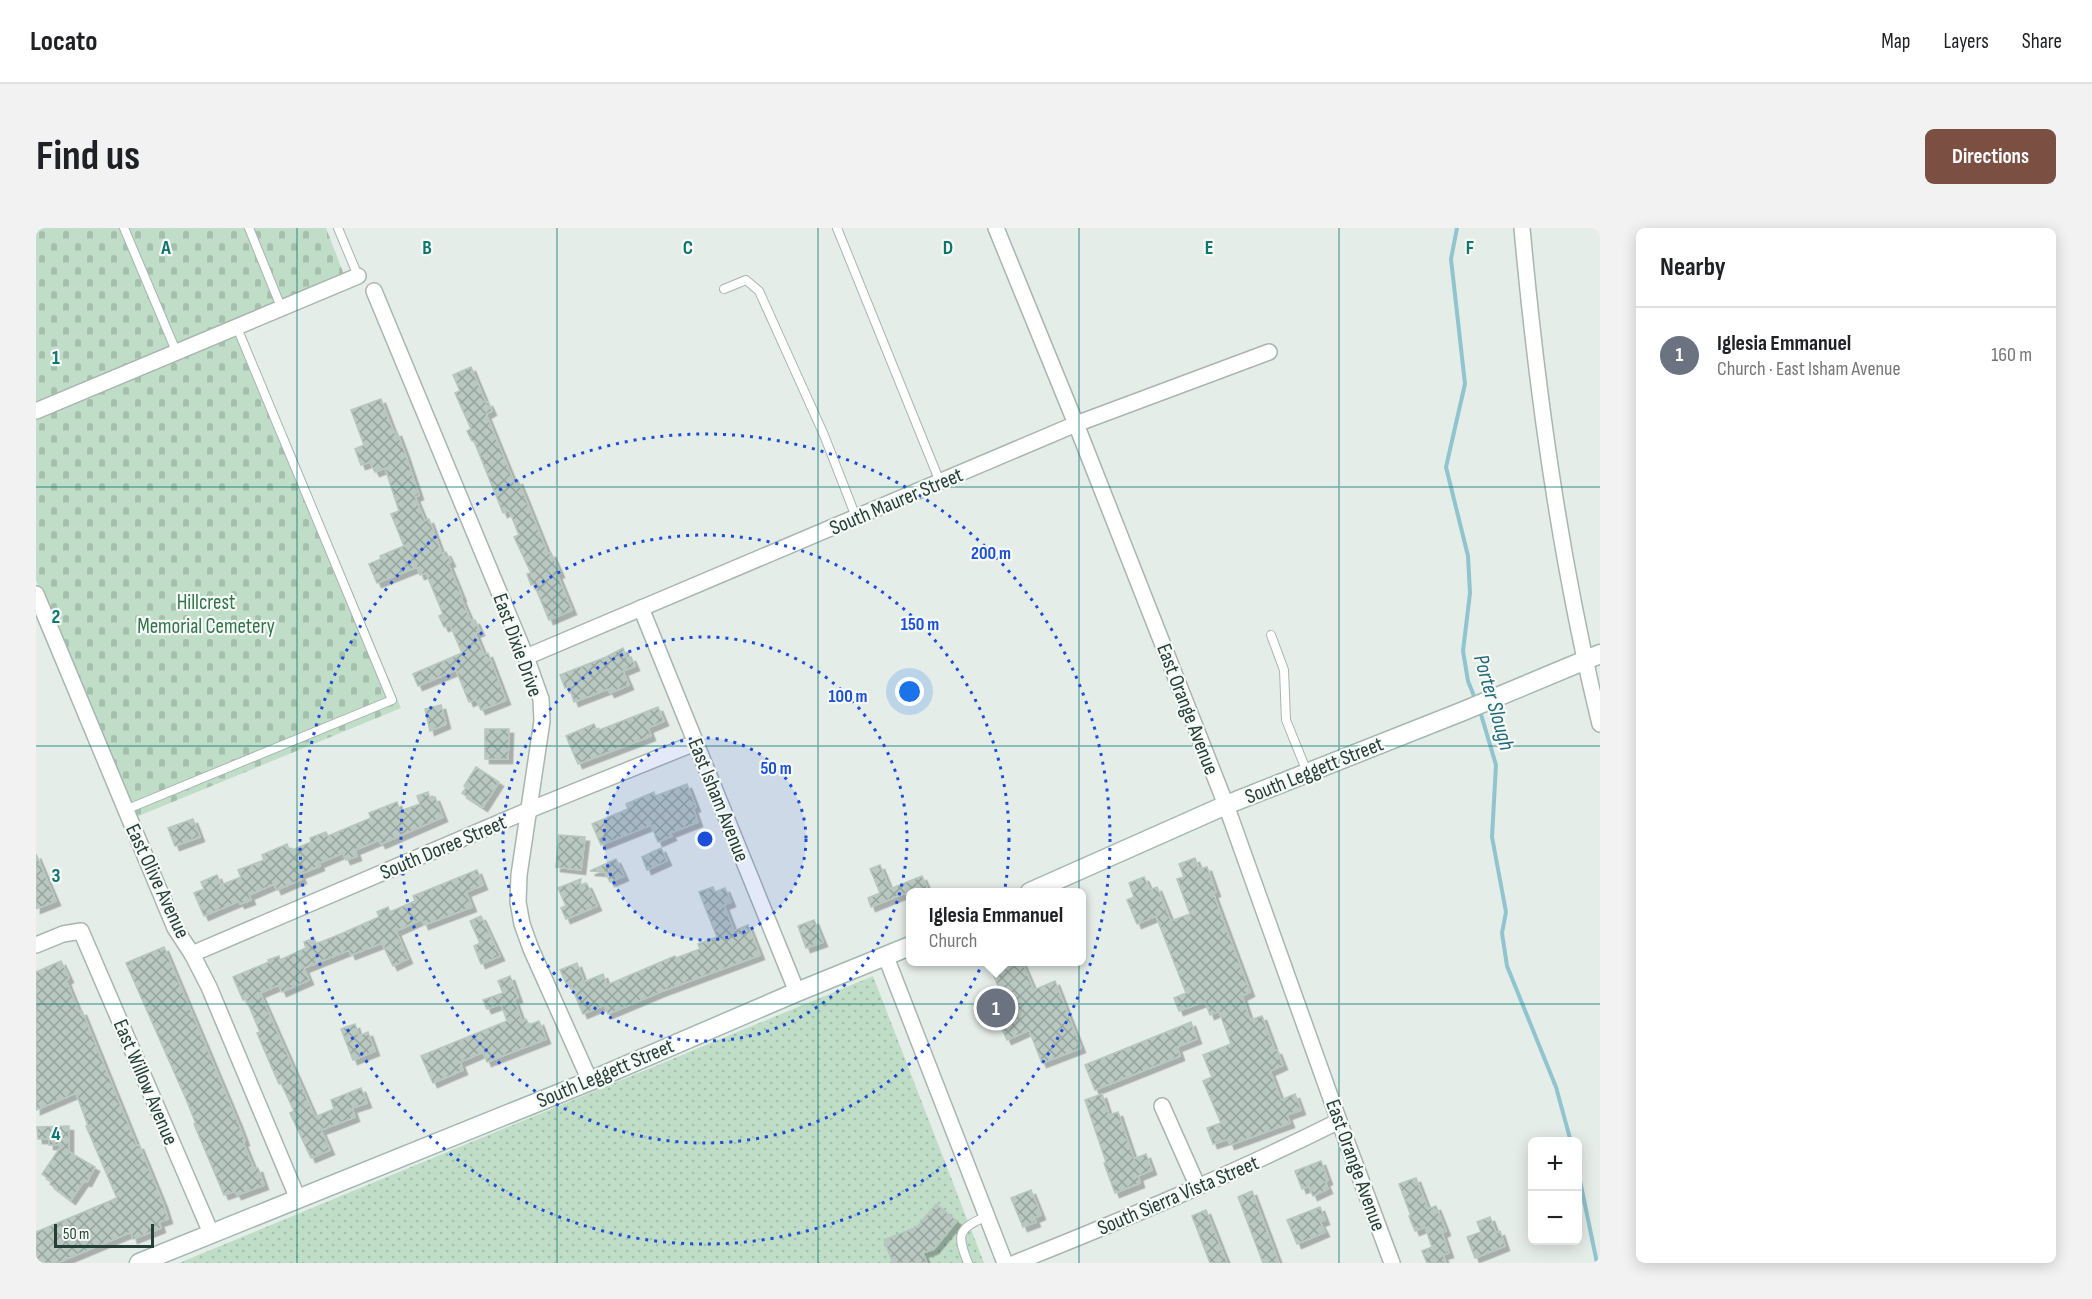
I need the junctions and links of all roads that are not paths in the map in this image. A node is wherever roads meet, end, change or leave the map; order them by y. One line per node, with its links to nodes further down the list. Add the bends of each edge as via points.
1 (124, 228): 12 (lane)
2 (249, 228): 10 (lane)
3 (338, 228): 7 (lane)
4 (837, 228): 16 (lane)
5 (996, 228): 15 (street, East Orange Avenue)
6 (1522, 228): 22 (street, via 1544,432 1569,584)
7 (358, 276): 10 (street)
8 (724, 289): 17 (lane, via 746,280 759,291 820,424)
9 (374, 291): 21 (street, East Dixie Drive)
10 (281, 307): 11 (street)
11 (236, 326): 12 (street); 27 (lane, via 392,700)
12 (176, 351): 14 (street)
13 (1269, 352): 15 (street, South Maurer Street)
14 (36, 411)
15 (1076, 424): 16 (street, South Maurer Street); 26 (street, East Orange Avenue)
16 (940, 482): 17 (street, South Maurer Street)
17 (856, 517): 19 (street, South Maurer Street)
18 (36, 594): 27 (street, East Olive Avenue)
19 (641, 608): 21 (street, South Maurer Street); 24 (street, East Isham Avenue)
20 (1271, 635): 25 (lane, via 1284,670 1286,720)
21 (526, 657): 28 (street, East Dixie Drive, via 541,699 542,721)
22 (1592, 657): 23 (street); 25 (street, South Leggett Street)
23 (1600, 724)
24 (695, 743): 28 (street, South Doree Street); 34 (street, East Isham Avenue)
25 (1307, 772): 26 (street, South Leggett Street)
26 (1226, 805): 29 (street, South Leggett Street); 37 (street, East Orange Avenue)
27 (125, 810): 32 (street, East Olive Avenue, via 174,927)
28 (529, 810): 32 (street, South Doree Street); 35 (street, East Dixie Drive, via 519,874 522,924)
29 (1039, 888)
30 (36, 945): 41 (street, East Willow Avenue, via 81,931)
31 (906, 948): 33 (street, South Leggett Street)
32 (192, 954): 39 (street, East Olive Avenue)
33 (886, 957): 34 (street, South Leggett Street); 40 (street)
34 (797, 992): 35 (street, South Leggett Street)
35 (590, 1081): 39 (street, South Leggett Street)
36 (1162, 1106): 38 (street)
37 (1339, 1121): 38 (street, South Sierra Vista Street); 46 (street, East Orange Avenue)
38 (1198, 1187): 45 (street, South Sierra Vista Street)
39 (298, 1198): 41 (street, South Leggett Street)
40 (987, 1216): 43 (lane, via 963,1230 960,1241); 44 (street)
41 (211, 1233): 42 (street, South Leggett Street)
42 (139, 1263)
43 (968, 1263)
44 (1005, 1263)
45 (1015, 1263)
46 (1392, 1263)

